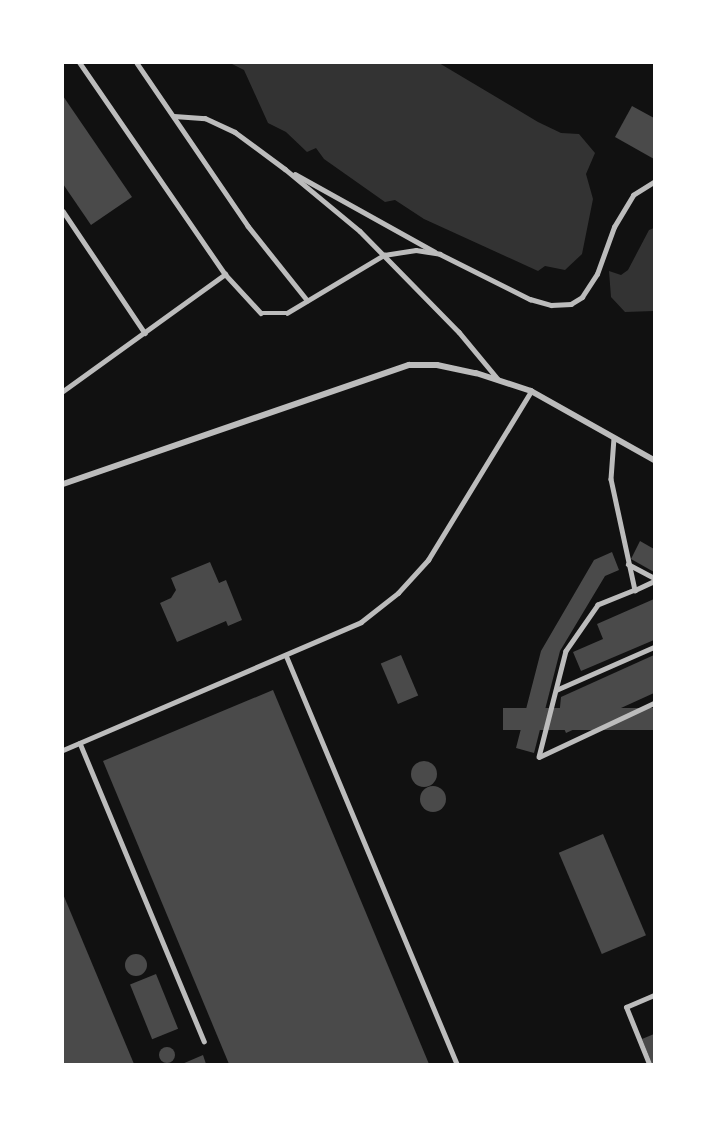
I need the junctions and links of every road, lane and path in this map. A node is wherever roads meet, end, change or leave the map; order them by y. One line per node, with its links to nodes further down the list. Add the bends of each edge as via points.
1 (80, 63): 9 (lane)
2 (137, 63): 3 (lane)
3 (174, 116): 4 (lane, via 205,118 235,132); 10 (lane, via 248,226)
4 (285, 169): 7 (lane); 8 (lane)
5 (654, 182): 7 (lane, via 633,195 615,227 597,274 582,297 571,304 551,305 530,299)
6 (63, 211): 11 (lane)
7 (440, 254): 8 (lane, via 416,250)
8 (384, 255): 10 (lane); 12 (lane, via 459,332)
9 (225, 274): 10 (lane, via 261,313 286,313); 11 (lane)
10 (307, 300)
11 (145, 333): 13 (lane)
12 (500, 381): 14 (street); 17 (street, via 436,365 409,365)
13 (63, 391)
14 (531, 391): 15 (street); 22 (lane, via 428,560 398,593 361,622)
15 (614, 438): 16 (street); 18 (lane, via 611,479)
16 (654, 460)
17 (63, 484)
18 (628, 564): 19 (lane); 20 (lane)
19 (654, 580): 20 (lane)
20 (635, 590): 23 (lane, via 598,605 566,651)
21 (654, 647): 23 (lane)
22 (286, 655): 25 (lane); 29 (lane)
23 (556, 690): 24 (lane, via 539,757)
24 (654, 703)
25 (80, 743): 26 (lane); 28 (lane)
26 (63, 750)
27 (654, 995): 30 (lane, via 626,1007)
28 (204, 1041)
29 (457, 1064)
30 (649, 1064)

